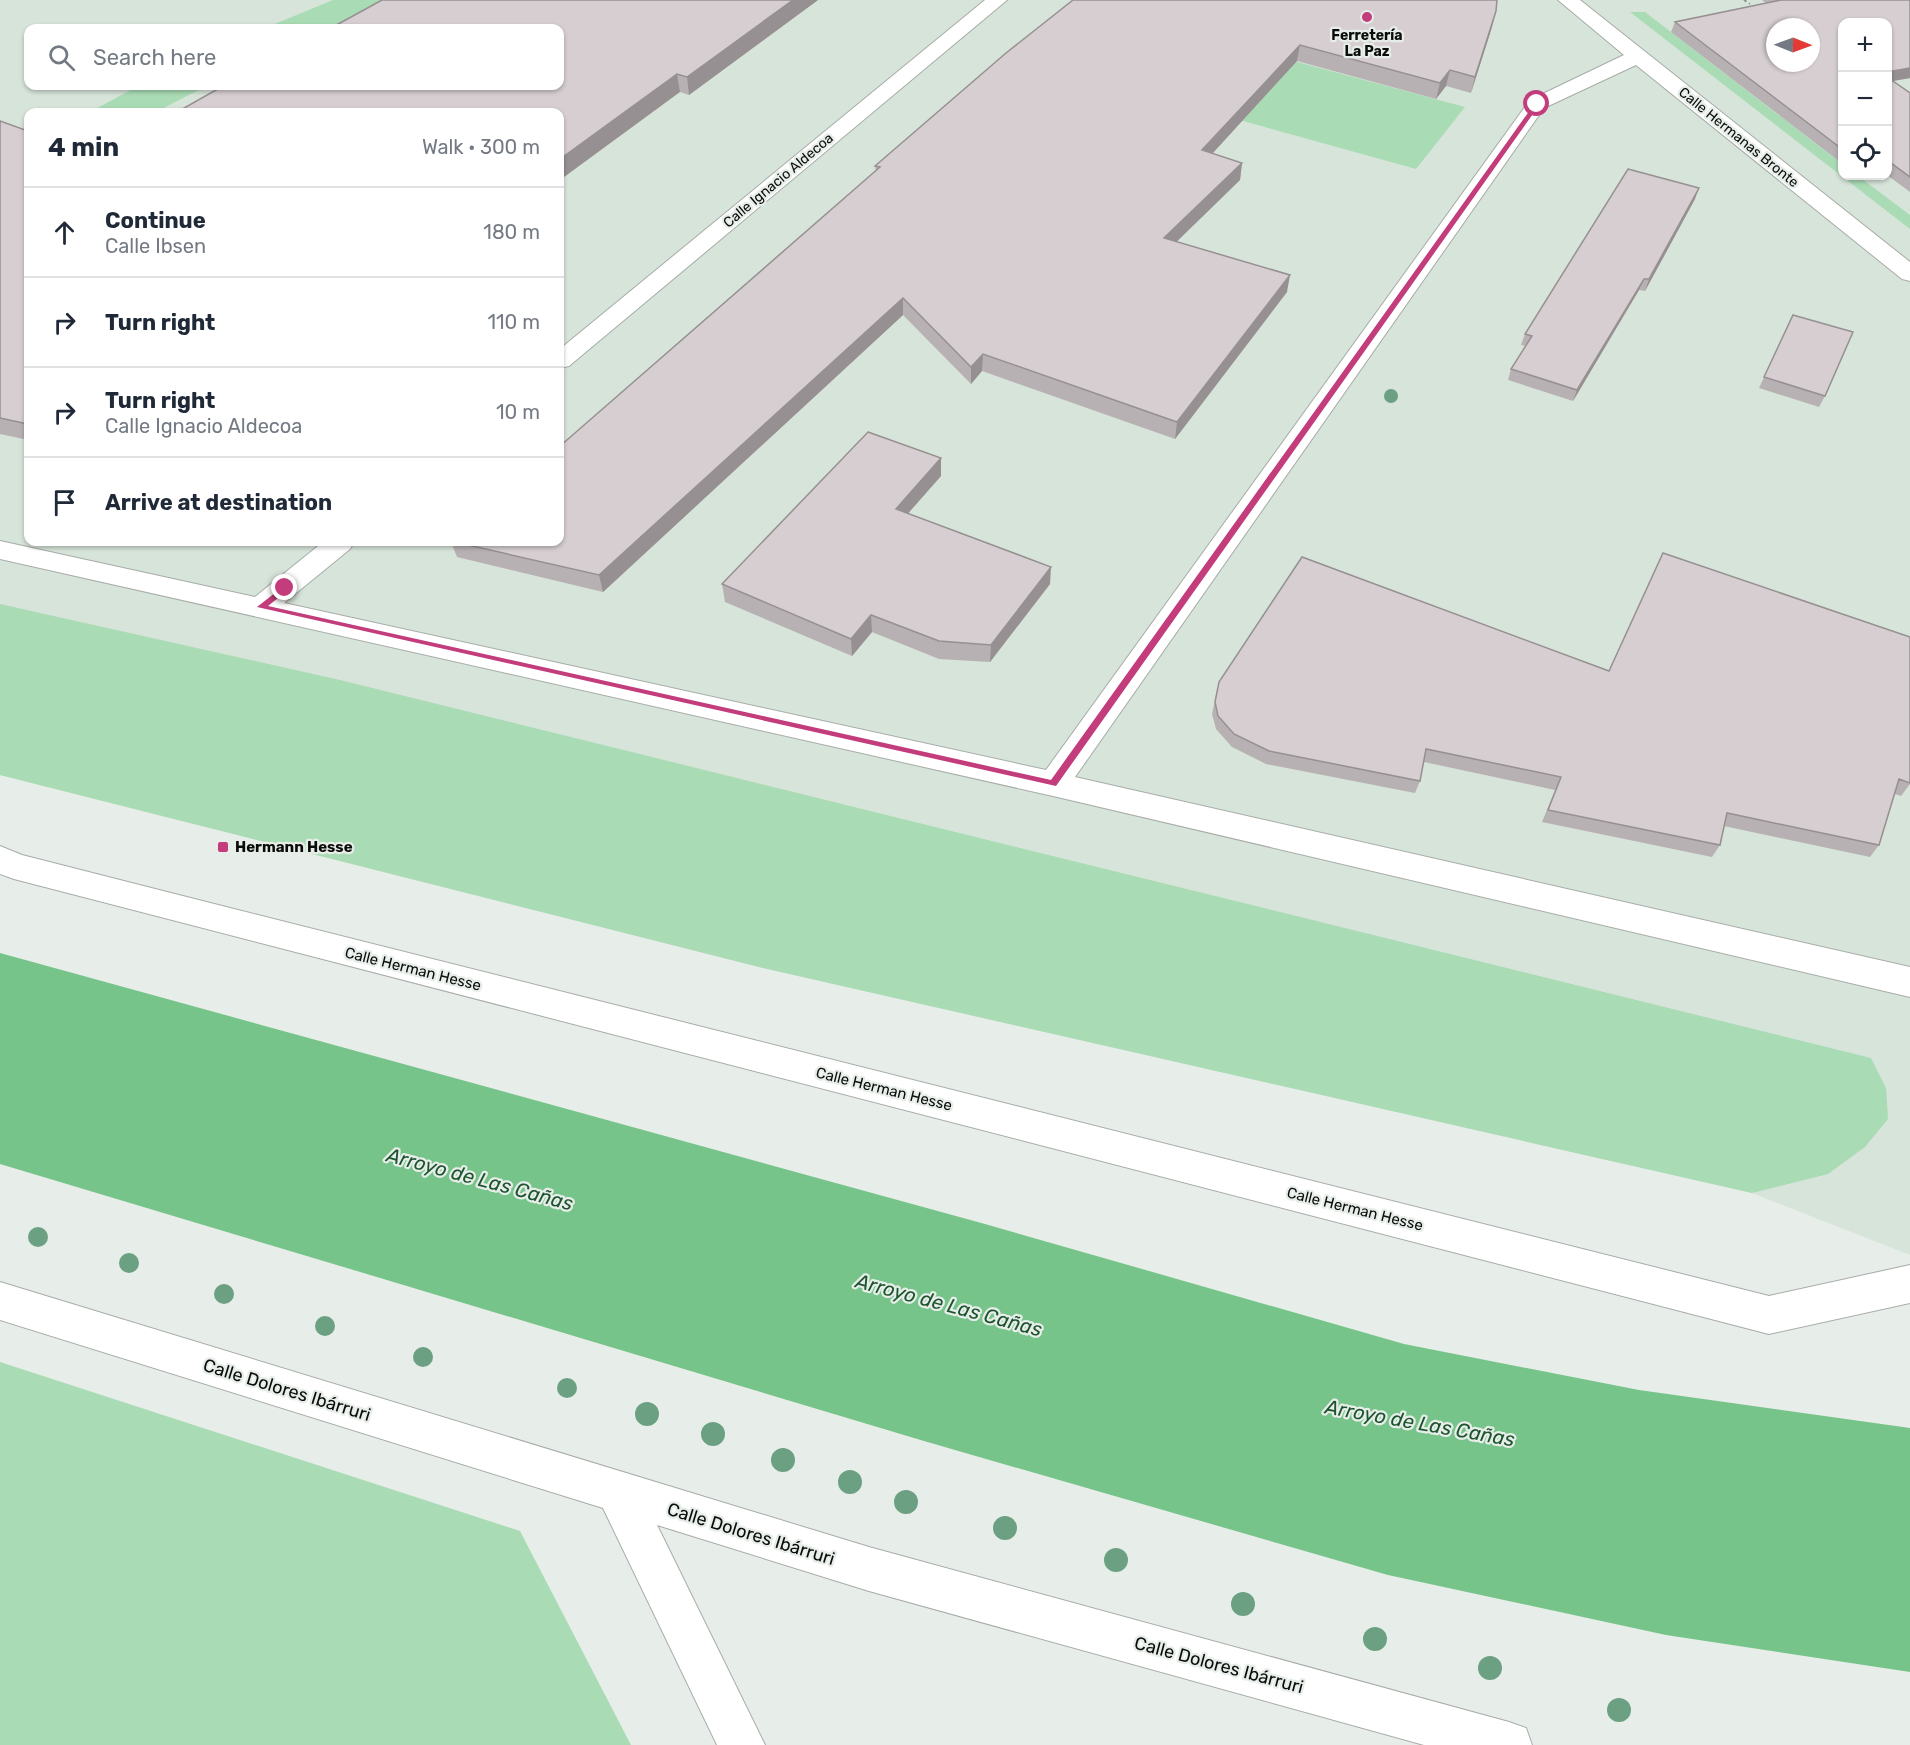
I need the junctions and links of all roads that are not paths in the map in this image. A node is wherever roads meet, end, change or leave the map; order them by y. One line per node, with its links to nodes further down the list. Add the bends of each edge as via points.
1 (997, 0): 5 (street, Calle Ignacio Aldecoa)
2 (1568, 0): 3 (street, Calle Hermanas Bronte)
3 (1638, 56): 4 (street, Calle Hermanas Bronte); 9 (street, via 1537,104)
4 (1910, 274)
5 (564, 358)
6 (335, 546): 8 (street)
7 (0, 550): 8 (street)
8 (261, 607): 9 (street)
9 (1053, 784): 11 (street)
10 (0, 859): 12 (street, Calle Herman Hesse, via 167,906 1769,1315)
11 (1910, 982)
12 (1910, 1284)
13 (0, 1301): 14 (street, Calle Dolores Ibárruri)
14 (618, 1494): 15 (street); 16 (street, Calle Dolores Ibárruri, via 868,1569)
15 (742, 1745)
16 (1509, 1745)

